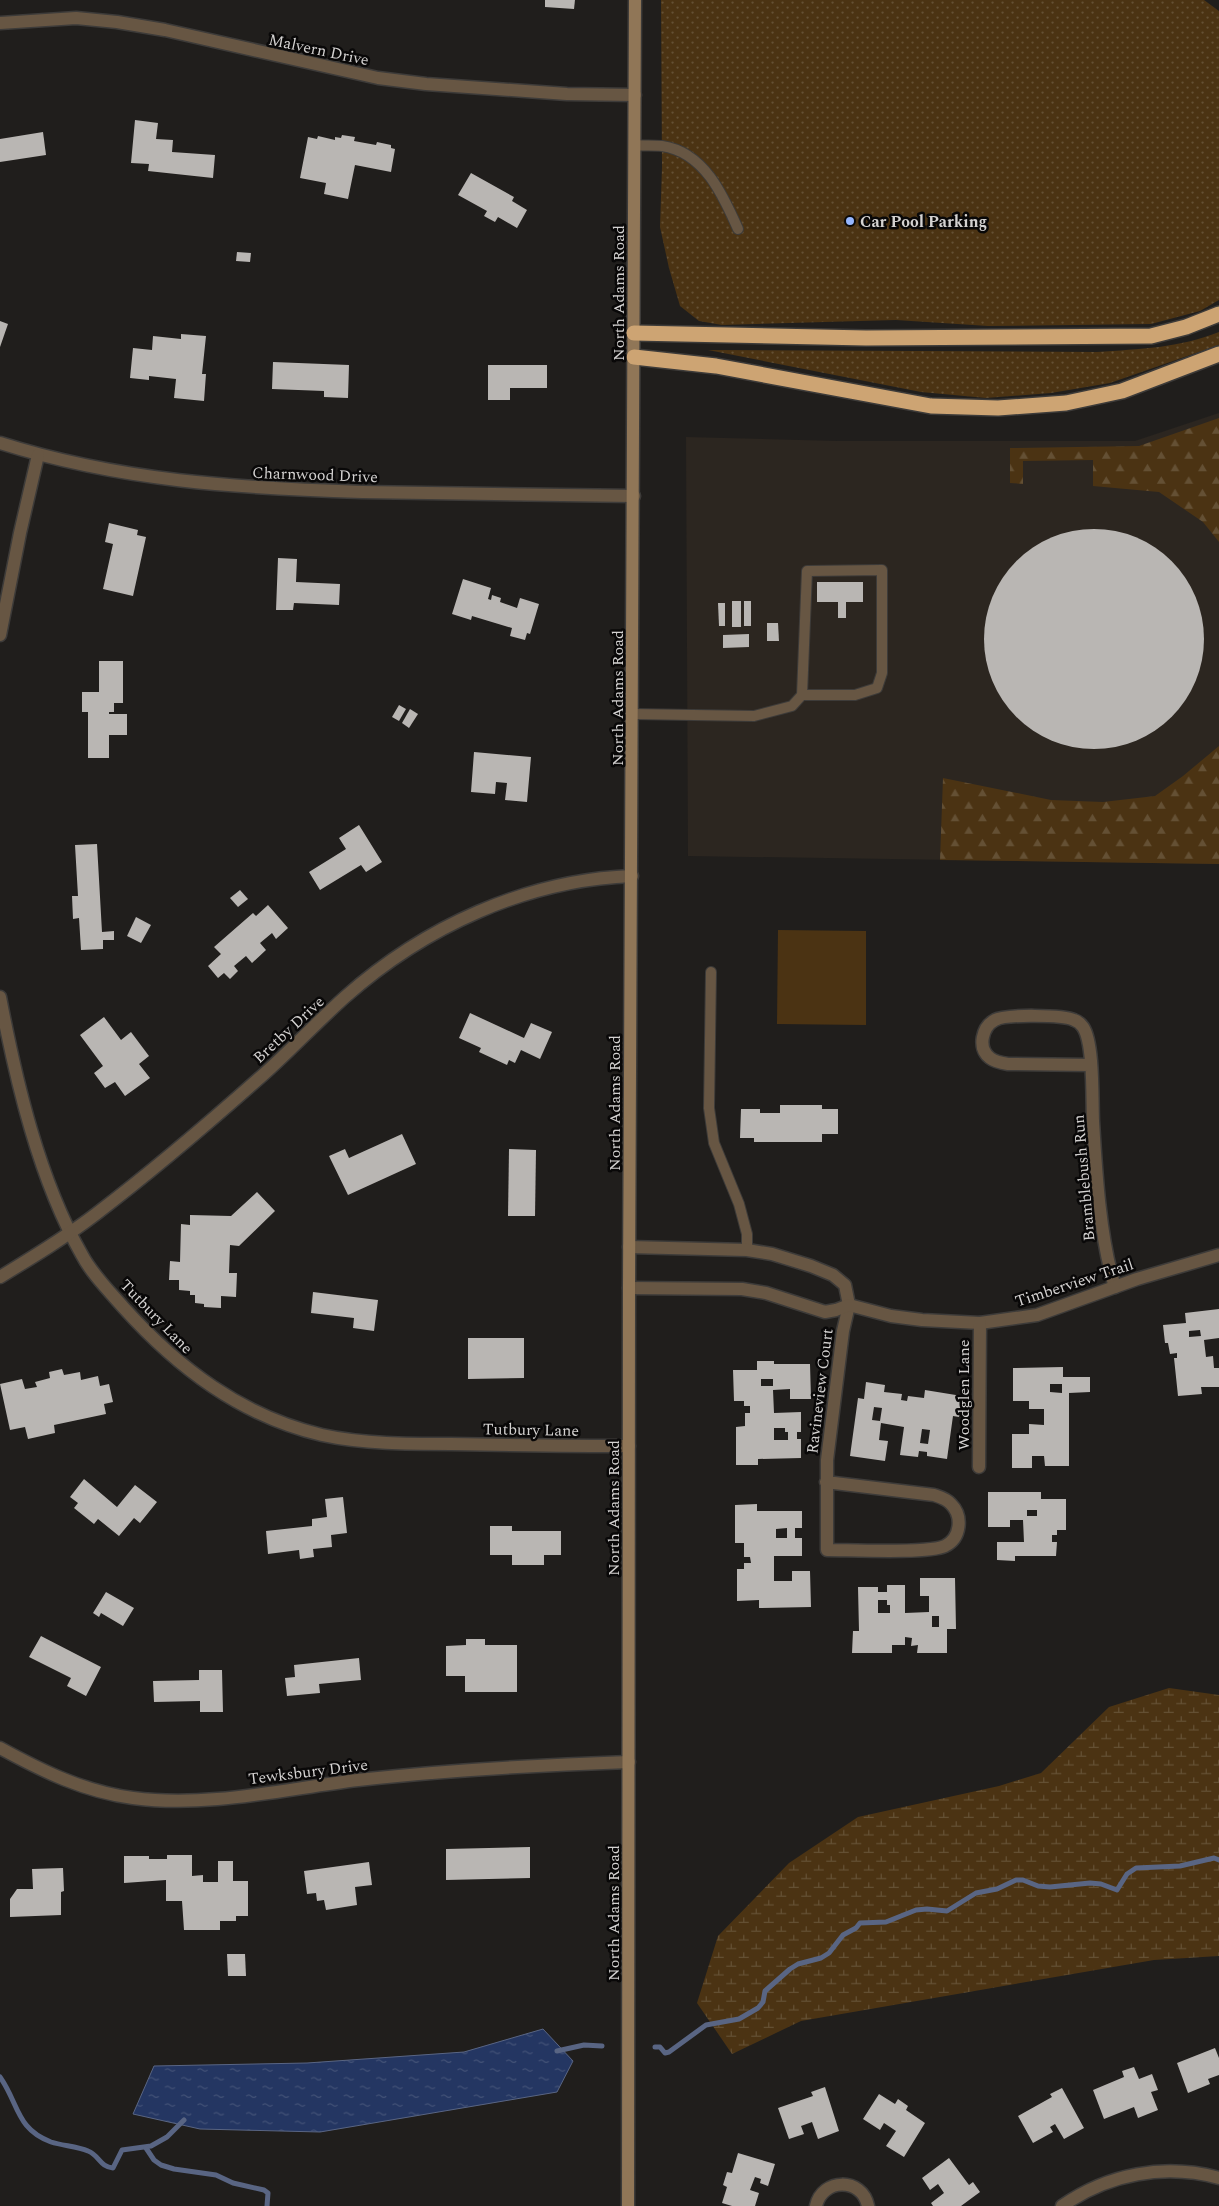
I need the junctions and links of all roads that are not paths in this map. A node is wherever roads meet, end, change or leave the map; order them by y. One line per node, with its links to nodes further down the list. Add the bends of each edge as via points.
1 (635, 0): 3 (street, North Adams Road)
2 (0, 24): 3 (street, Malvern Drive, via 76,18 117,22 378,78 566,94)
3 (635, 95): 4 (street, North Adams Road)
4 (634, 146): 5 (lane, via 668,148 699,164 716,184); 7 (street, North Adams Road)
5 (738, 229)
6 (1219, 314): 7 (highway, via 1151,336 856,338)
7 (634, 334): 9 (street, North Adams Road)
8 (1219, 354): 9 (highway, via 1122,391 1066,403 998,408 931,406 725,367)
9 (634, 357): 12 (street, North Adams Road)
10 (0, 443): 11 (street, Charnwood Drive)
11 (38, 455): 12 (street, Charnwood Drive, via 118,473 217,486 394,493); 13 (street)
12 (634, 496): 15 (street, North Adams Road)
13 (0, 635)
14 (802, 695): 14 (lane, via 807,571 882,570 882,674 877,688 855,695); 15 (lane, via 792,706 754,716)
15 (632, 714): 16 (street, North Adams Road)
16 (632, 876): 20 (street, Bretby Drive, via 585,879 529,893 466,916 403,952 345,997 265,1073 196,1132); 21 (street, North Adams Road)
17 (711, 972): 22 (lane, via 711,1126 714,1143 739,1204)
18 (0, 997): 20 (street, Tutbury Lane, via 18,1082 35,1141)
19 (1090, 1065): 19 (street, Bramblebush Run, via 1087,1035 1082,1026 1065,1017 997,1018 983,1032 984,1050 988,1057 998,1062); 25 (street, Bramblebush Run, via 1106,1250)
20 (70, 1233): 24 (street, Bretby Drive); 29 (street, Tutbury Lane, via 83,1258 112,1295 179,1364 215,1390 268,1417 320,1434 357,1440)
21 (630, 1247): 22 (street); 26 (street, North Adams Road)
22 (747, 1250): 27 (street, via 784,1258 834,1275 845,1285)
23 (1219, 1256): 25 (street, Timberview Trail)
24 (0, 1277)
25 (1115, 1287): 28 (street, Timberview Trail, via 1037,1314)
26 (629, 1288): 27 (street, via 742,1289 766,1293 825,1312); 29 (street, North Adams Road)
27 (849, 1305): 28 (street, Timberview Trail, via 891,1316); 31 (street, Ravineview Court, via 834,1395)
28 (980, 1323): 30 (street, Woodglen Lane)
29 (629, 1446): 33 (street, North Adams Road)
30 (979, 1467)
31 (826, 1482): 31 (street, Ravineview Court, via 827,1550 931,1550 951,1542 959,1530 958,1516 951,1504 934,1495)
32 (0, 1748): 33 (street, Tewksbury Drive, via 78,1785 131,1798 174,1801 445,1772)
33 (629, 1762): 35 (street, North Adams Road)
34 (1219, 2178): 38 (street, via 1183,2171 1132,2175 1091,2188)
35 (628, 2206)
36 (816, 2206): 37 (street, via 826,2188 846,2184 858,2189)
37 (868, 2206)
38 (1062, 2206)

